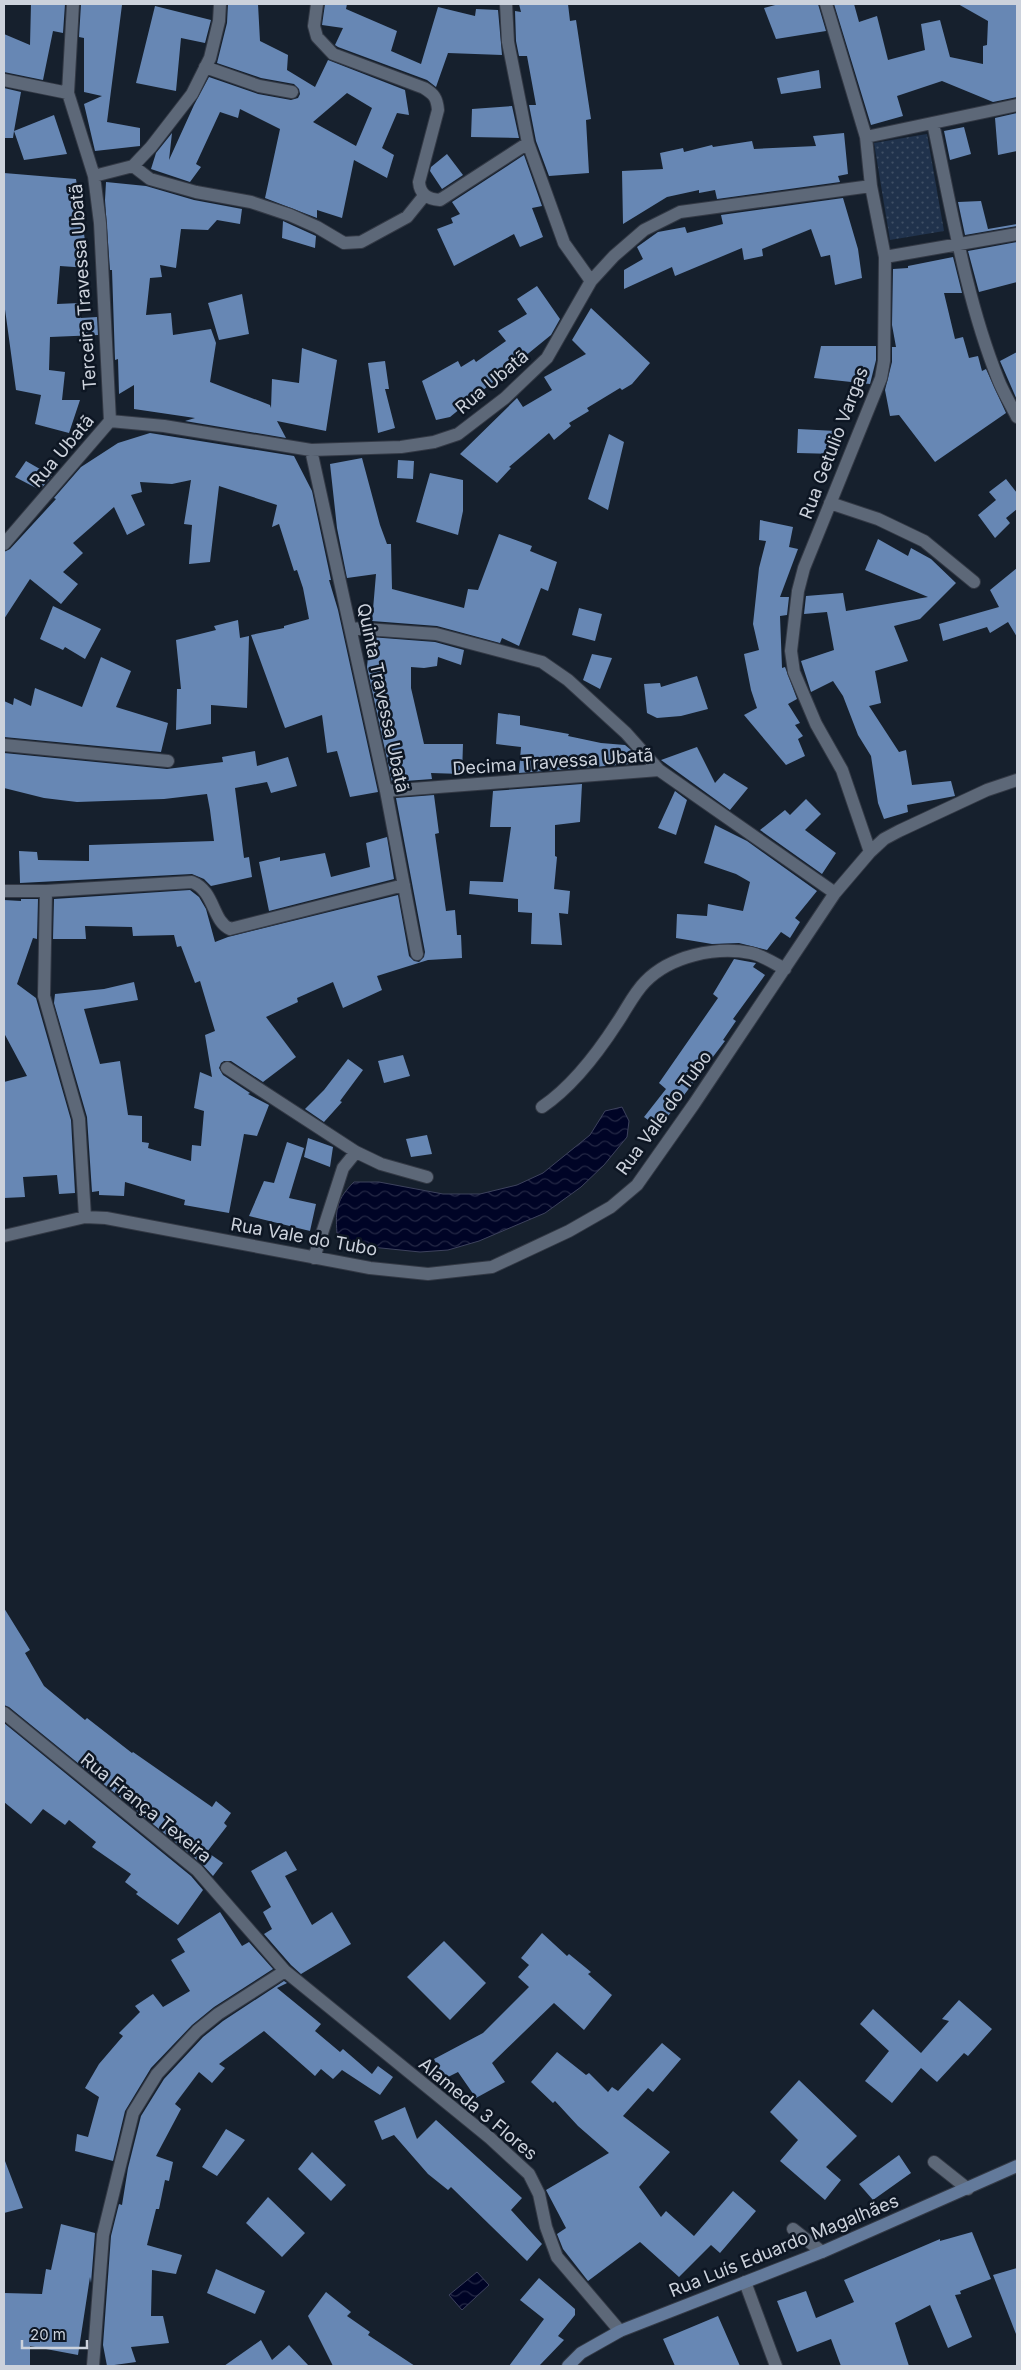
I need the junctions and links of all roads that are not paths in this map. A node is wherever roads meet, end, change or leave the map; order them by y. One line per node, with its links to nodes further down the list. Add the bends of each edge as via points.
1 (73, 4): 9 (street, Terceira Travessa Ubatã)
2 (220, 4): 6 (street, via 219,21)
3 (317, 4): 17 (street, via 314,26 317,37 333,54 424,88 437,100 438,110 419,182)
4 (506, 4): 13 (street, via 508,42)
5 (826, 4): 12 (street, Rua Getulio Vargas)
6 (205, 67): 8 (street, via 258,86); 14 (street, via 192,94)
7 (4, 80): 9 (street)
8 (292, 92)
9 (68, 93): 15 (street, Terceira Travessa Ubatã)
10 (1017, 106): 11 (street)
11 (933, 123): 12 (street); 19 (street)
12 (866, 137): 16 (street, Rua Getulio Vargas)
13 (528, 143): 17 (street, via 440,200); 21 (street, via 564,243)
14 (133, 166): 15 (street); 17 (street, via 150,179 251,202 290,215 344,243 361,242 407,217)
15 (94, 176): 23 (street, Terceira Travessa Ubatã, via 100,223)
16 (871, 186): 20 (street, Rua Getulio Vargas); 21 (street, Rua Ubatã, via 680,212 644,230)
17 (424, 196)
18 (1017, 234): 19 (street)
19 (959, 245): 20 (street); 22 (street, via 998,381)
20 (885, 257): 25 (street, Rua Getulio Vargas, via 884,361)
21 (590, 281): 24 (street, Rua Ubatã, via 547,358 505,398 458,434 434,442 400,447)
22 (1017, 417)
23 (110, 422): 24 (street, Rua Ubatã, via 164,426); 26 (street, Rua Ubatã)
24 (311, 450): 28 (street, Quinta Travessa Ubatã)
25 (830, 503): 27 (street, via 878,519 924,541); 34 (street, Rua Getulio Vargas, via 804,568 791,651 799,688 842,770)
26 (4, 544)
27 (974, 582)
28 (351, 628): 31 (street, via 436,634 542,662 568,680 626,733); 33 (street, Quinta Travessa Ubatã)
29 (4, 745): 30 (street)
30 (168, 762)
31 (659, 770): 33 (street, Decima Travessa Ubatã); 38 (street, Decima Travessa Ubatã)
32 (1017, 780): 34 (street, Rua Vale do Tubo, via 899,831)
33 (386, 791): 35 (street, Quinta Travessa Ubatã)
34 (870, 852): 38 (street, Rua Vale do Tubo)
35 (404, 885): 37 (street, via 230,929 202,886 192,882); 39 (street, Quinta Travessa Ubatã)
36 (4, 891): 37 (street)
37 (46, 892): 45 (street, via 44,996 79,1119)
38 (835, 893): 40 (street, Rua Vale do Tubo)
39 (417, 954)
40 (785, 969): 42 (street, via 753,953 710,951 657,971 643,983 614,1029 577,1076); 47 (street, Rua Vale do Tubo, via 637,1184 611,1207 569,1231 487,1269 428,1274)
41 (227, 1068): 43 (street)
42 (542, 1107)
43 (356, 1152): 44 (street, via 381,1164); 47 (street, via 343,1168)
44 (427, 1178)
45 (85, 1217): 46 (street, Rua Vale do Tubo); 47 (street, Rua Vale do Tubo, via 120,1220)
46 (4, 1236)
47 (314, 1258)
48 (4, 1713): 49 (street, Rua França Texeira, via 197,1870)
49 (285, 1971): 56 (street, Alameda 3 Flores, via 490,2138 529,2174 539,2194 557,2257); 57 (street, via 197,2031 157,2074 133,2112 103,2235)
50 (934, 2162): 52 (street)
51 (1017, 2166): 52 (main road, Rua Luís Eduardo Magalhães)
52 (968, 2189): 54 (main road, Rua Luís Eduardo Magalhães)
53 (793, 2228): 54 (street)
54 (822, 2252): 55 (main road, Rua Luís Eduardo Magalhães)
55 (745, 2282): 56 (main road, Rua Luís Eduardo Magalhães); 59 (street)
56 (620, 2331): 58 (main road, Rua Luís Eduardo Magalhães, via 580,2353)
57 (93, 2366)
58 (568, 2366)
59 (776, 2366)

